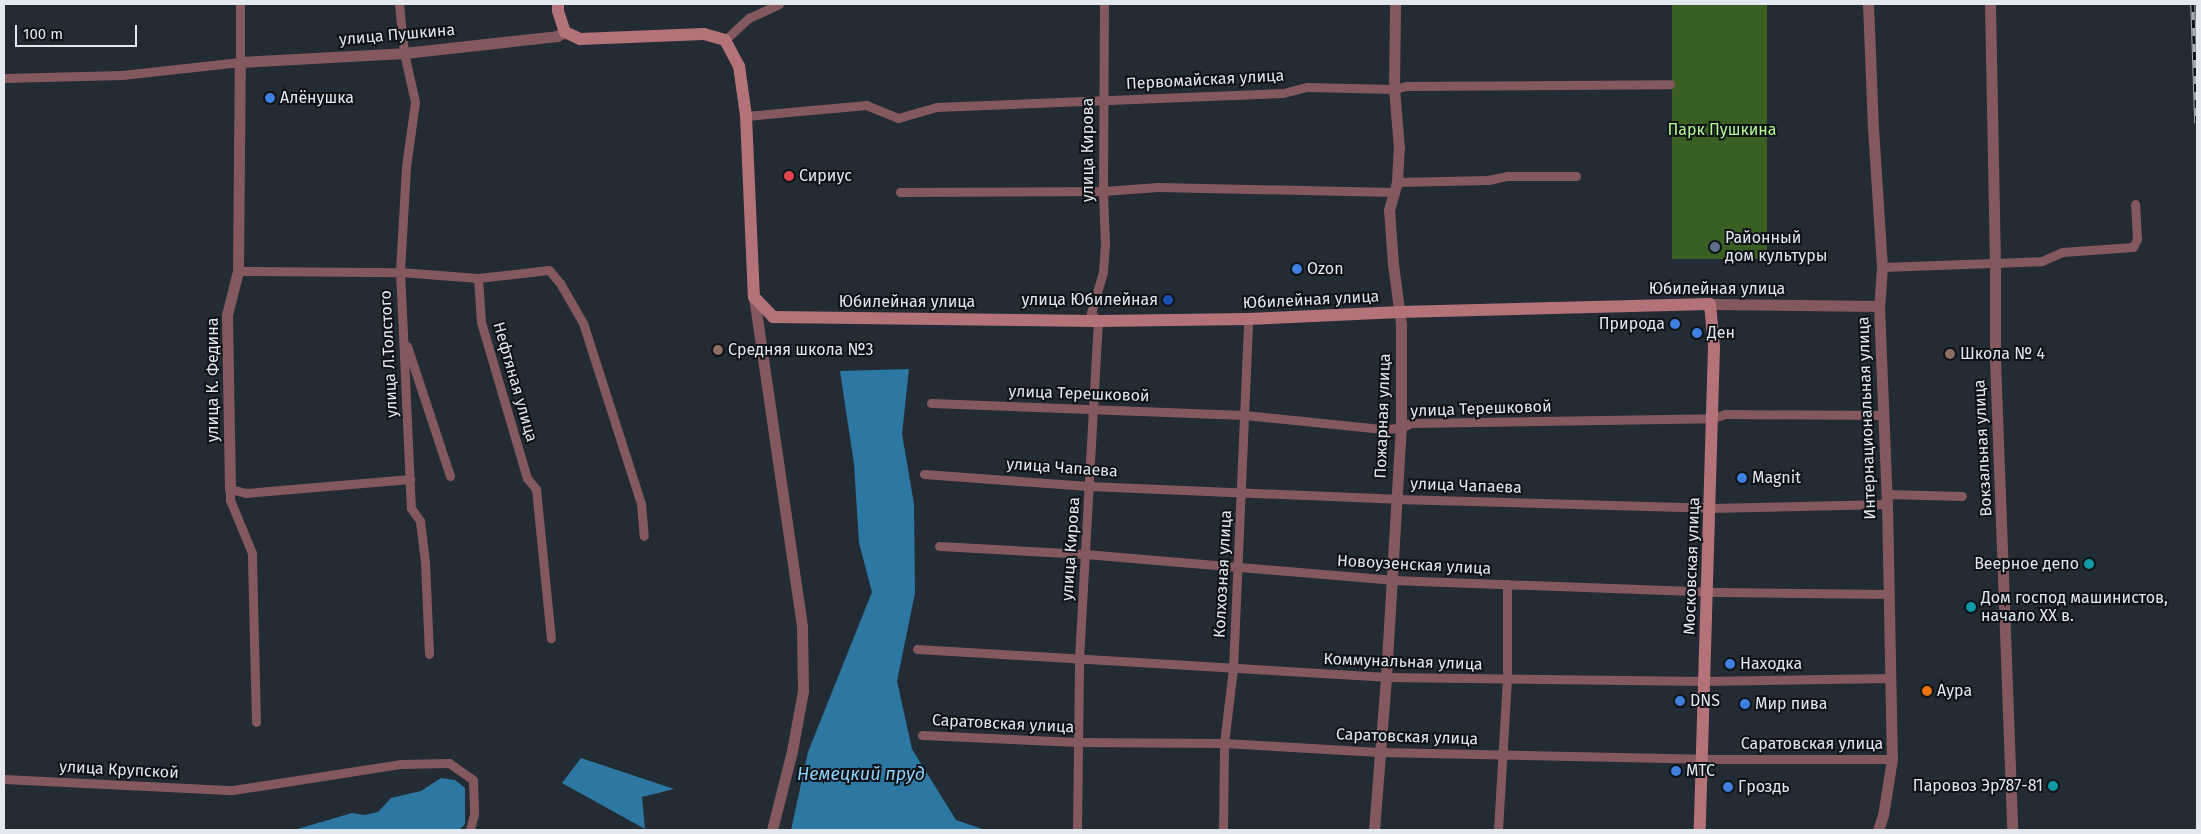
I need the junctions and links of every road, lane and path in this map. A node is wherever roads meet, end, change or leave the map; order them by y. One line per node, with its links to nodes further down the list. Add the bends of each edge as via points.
1 (240, 4): 12 (street, улица К. Федина)
2 (399, 4): 11 (street, улица Л.Толстого)
3 (558, 4): 9 (main road)
4 (779, 4): 10 (street, via 749,18)
5 (1104, 4): 16 (street, улица Кирова)
6 (1395, 4): 15 (street, Пожарная улица)
7 (1868, 4): 24 (street, Интернациональная улица)
8 (1990, 4): 23 (street, Вокзальная улица)
9 (566, 32): 10 (main road, улица Пушкина, via 580,39 704,34); 11 (street, улица Пушкина, via 557,36)
10 (725, 40): 17 (main road, via 739,66)
11 (404, 53): 12 (street, улица Пушкина); 26 (street, улица Л.Толстого, via 415,102 406,167)
12 (240, 62): 13 (street, улица Пушкина, via 122,75); 25 (street, улица К. Федина)
13 (4, 78)
14 (1670, 84): 15 (street, Первомайская улица, via 1406,86)
15 (1394, 89): 16 (street, Первомайская улица, via 1307,87 1283,93); 19 (street, Пожарная улица, via 1399,148)
16 (1103, 101): 17 (street, Первомайская улица, via 936,107 898,118 866,105); 20 (street, улица Кирова)
17 (746, 116): 28 (main road)
18 (1576, 176): 19 (street, via 1507,176)
19 (1396, 187): 20 (street, via 1158,187); 31 (street, Пожарная улица, via 1389,210)
20 (1102, 191): 21 (street); 33 (street, улица Кирова, via 1103,272 1091,313)
21 (900, 192)
22 (2135, 204): 23 (street, via 2137,239 2133,247 2062,252 2042,261)
23 (1995, 264): 24 (street); 85 (street, Вокзальная улица, via 1995,358)
24 (1882, 267): 30 (street, Интернациональная улица)
25 (238, 272): 26 (street); 45 (street, улица К. Федина, via 227,315)
26 (400, 272): 27 (street); 34 (street, улица Л.Толстого)
27 (478, 278): 51 (street, via 549,270 560,283 582,324 641,504); 59 (street, Нефтяная улица, via 481,322 527,478 536,489)
28 (754, 297): 33 (main road, Юбилейная улица, via 774,317); 78 (street, via 802,628 803,691)
29 (1710, 304): 30 (street, Юбилейная улица); 31 (main road, Юбилейная улица); 39 (main road, Московская улица, via 1714,347)
30 (1879, 306): 38 (street, Интернациональная улица)
31 (1400, 312): 32 (main road, Юбилейная улица); 40 (street, Пожарная улица)
32 (1248, 319): 33 (main road, Юбилейная улица); 37 (street, Колхозная улица)
33 (1098, 321): 36 (street, улица Кирова)
34 (403, 334): 42 (street); 43 (street, улица Л.Толстого)
35 (931, 403): 36 (street, улица Терешковой)
36 (1093, 410): 37 (street, улица Терешковой); 44 (street, улица Кирова)
37 (1244, 415): 40 (street, улица Терешковой, via 1383,430); 46 (street, Колхозная улица)
38 (1883, 416): 39 (street, улица Терешковой, via 1725,414); 49 (street, Интернациональная улица)
39 (1713, 418): 40 (street, улица Терешковой, via 1411,423); 50 (main road, Московская улица)
40 (1401, 428): 48 (street, Пожарная улица)
41 (924, 474): 44 (street, улица Чапаева)
42 (450, 476)
43 (410, 479): 45 (street, via 246,493); 61 (street, улица Л.Толстого, via 411,508 420,521 425,562)
44 (1089, 486): 46 (street, улица Чапаева); 53 (street, улица Кирова)
45 (230, 489): 68 (street, улица К. Федина, via 230,500 252,553)
46 (1242, 492): 48 (street, улица Чапаева); 54 (street, Колхозная улица)
47 (1962, 496): 49 (street, улица Чапаева)
48 (1396, 499): 50 (street, улица Чапаева); 55 (street, Пожарная улица)
49 (1887, 499): 50 (street, улица Чапаева); 58 (street, Интернациональная улица)
50 (1710, 508): 57 (main road, Московская улица)
51 (644, 536)
52 (939, 546): 53 (street, Новоузенская улица)
53 (1085, 554): 54 (street, Новоузенская улица); 62 (street, улица Кирова)
54 (1238, 568): 55 (street, Новоузенская улица); 63 (street, Колхозная улица)
55 (1392, 580): 56 (street, Новоузенская улица); 64 (street, Пожарная улица)
56 (1507, 584): 57 (street, Новоузенская улица); 66 (street)
57 (1708, 591): 58 (street, Новоузенская улица); 67 (main road, Московская улица)
58 (1889, 594): 65 (street, Интернациональная улица)
59 (551, 638)
60 (917, 649): 62 (street, Коммунальная улица)
61 (429, 654)
62 (1079, 659): 63 (street, Коммунальная улица); 70 (street, улица Кирова)
63 (1233, 669): 64 (street, Коммунальная улица); 71 (street, Колхозная улица)
64 (1386, 677): 66 (street, Коммунальная улица); 72 (street, Пожарная улица)
65 (1890, 678): 67 (street, Коммунальная улица); 75 (street, Интернациональная улица)
66 (1507, 680): 67 (street, Коммунальная улица); 73 (street)
67 (1704, 680): 74 (main road, Московская улица)
68 (256, 722)
69 (922, 735): 70 (street, Саратовская улица)
70 (1078, 742): 71 (street, Саратовская улица); 79 (street, улица Кирова)
71 (1224, 743): 72 (street, Саратовская улица); 80 (street, Колхозная улица)
72 (1379, 752): 73 (street, Саратовская улица); 81 (street, Пожарная улица)
73 (1501, 754): 74 (street, Саратовская улица); 82 (street)
74 (1701, 758): 75 (street, Саратовская улица); 83 (main road, Московская улица)
75 (1892, 759): 84 (street, Интернациональная улица)
76 (4, 779): 77 (street, улица Крупской, via 233,790 400,764 449,763 473,780 474,814)
77 (470, 830)
78 (772, 830)
79 (1077, 830)
80 (1224, 830)
81 (1374, 830)
82 (1498, 830)
83 (1700, 830)
84 (1878, 830)
85 (2012, 830)

